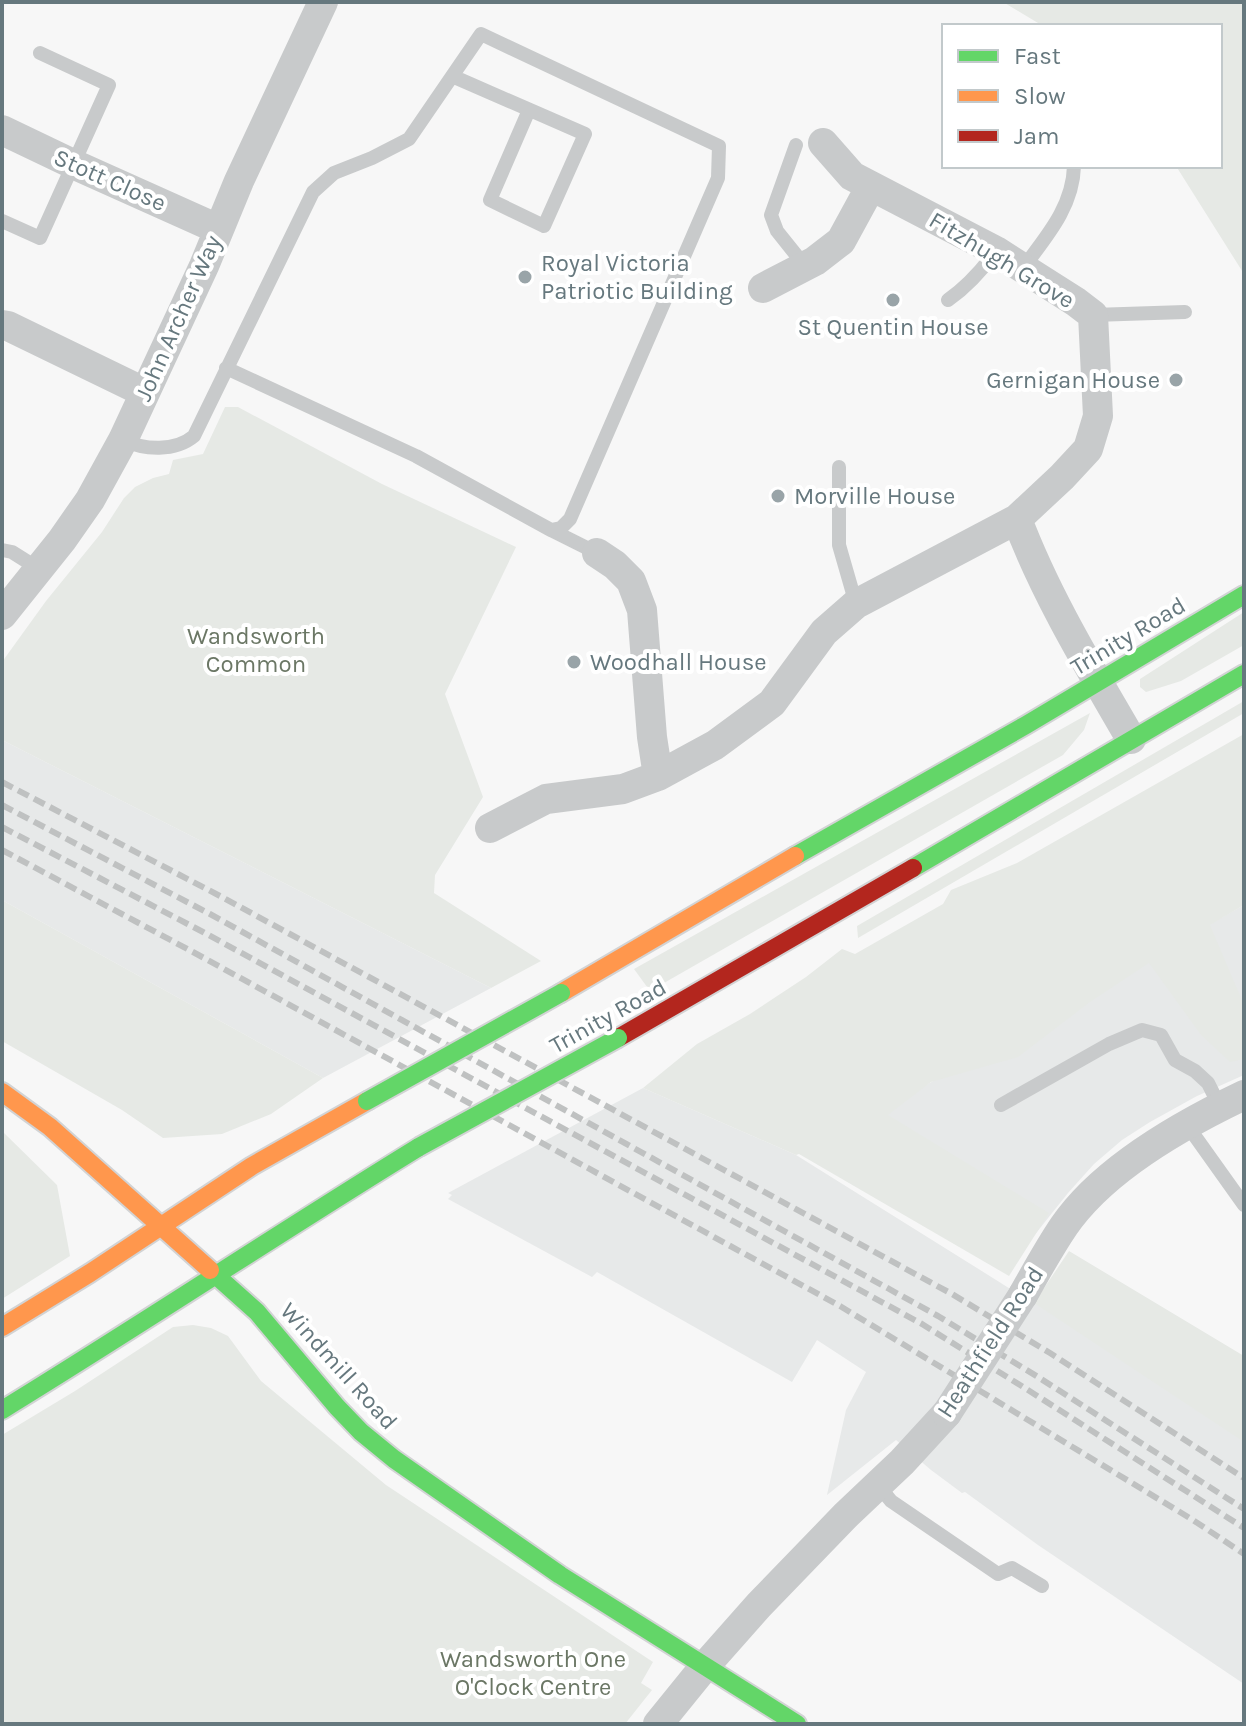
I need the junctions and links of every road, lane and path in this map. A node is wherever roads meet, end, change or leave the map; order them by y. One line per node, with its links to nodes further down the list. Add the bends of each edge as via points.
1 (323, 2): 11 (street, John Archer Way)
2 (40, 53): 7 (lane, via 109,85)
3 (452, 76): 4 (lane); 20 (lane, via 409,139 334,173 313,192); 25 (lane, via 481,34 719,146 718,178 570,519)
4 (529, 110): 4 (lane, via 585,134 544,226 490,200)
5 (2, 130): 7 (street, Stott Close)
6 (809, 144): 9 (street, Fitzhugh Grove); 13 (lane, via 771,215)
7 (73, 164): 10 (lane, via 40,238); 11 (street, Stott Close)
8 (1074, 168): 14 (lane, via 1062,215)
9 (871, 186): 12 (street, Fitzhugh Grove); 13 (street, via 841,241)
10 (2, 221)
11 (218, 229): 21 (street, John Archer Way)
12 (996, 251): 14 (street, Fitzhugh Grove); 16 (lane)
13 (805, 266): 15 (street)
14 (1023, 268): 18 (street, Fitzhugh Grove)
15 (763, 288)
16 (948, 300)
17 (1185, 312): 18 (lane)
18 (1093, 315): 24 (street, Fitzhugh Grove, via 1098,416 1088,449)
19 (2, 325): 21 (street)
20 (226, 368): 22 (lane, via 189,441 149,447); 25 (lane, via 416,456)
21 (144, 392): 22 (street, John Archer Way)
22 (123, 440): 28 (street, John Archer Way, via 90,500)
23 (839, 467): 30 (lane, via 839,545)
24 (1017, 519): 30 (street, Fitzhugh Grove); 33 (street, via 1046,588)
25 (551, 530): 27 (lane)
26 (2, 550): 28 (lane)
27 (597, 553): 35 (street, via 631,581 642,610)
28 (39, 569): 31 (street, John Archer Way)
29 (1244, 595): 33 (main road, Trinity Road)
30 (856, 604): 35 (street, Fitzhugh Grove, via 824,632 772,703 715,745)
31 (2, 615)
32 (1244, 674): 34 (main road, Trinity Road)
33 (1098, 681): 34 (street); 42 (main road, Trinity Road, bridge, via 252,1166)
34 (1131, 739): 43 (main road, Trinity Road, bridge, via 736,971 419,1147)
35 (658, 776): 36 (street, Fitzhugh Grove, via 623,789 546,799)
36 (490, 828)
37 (2, 1092): 42 (main road, Windmill Road)
38 (1232, 1101): 39 (lane, via 1175,1060 1161,1035 1142,1030); 40 (street, Heathfield Road)
39 (1001, 1105)
40 (1187, 1125): 41 (lane); 46 (street, Heathfield Road, bridge, via 1098,1188 1065,1224 947,1413)
41 (1244, 1205)
42 (162, 1226): 43 (main road, Windmill Road); 44 (main road, Trinity Road)
43 (217, 1275): 45 (main road, Trinity Road); 48 (main road, Windmill Road, via 257,1312 361,1432 394,1459 560,1575)
44 (2, 1327)
45 (2, 1410)
46 (878, 1485): 47 (lane, via 891,1501 998,1574 1012,1568); 48 (street, Heathfield Road)
47 (1042, 1586)
48 (705, 1666): 49 (street, Heathfield Road); 50 (main road, Windmill Road)
49 (658, 1724)
50 (797, 1724)

